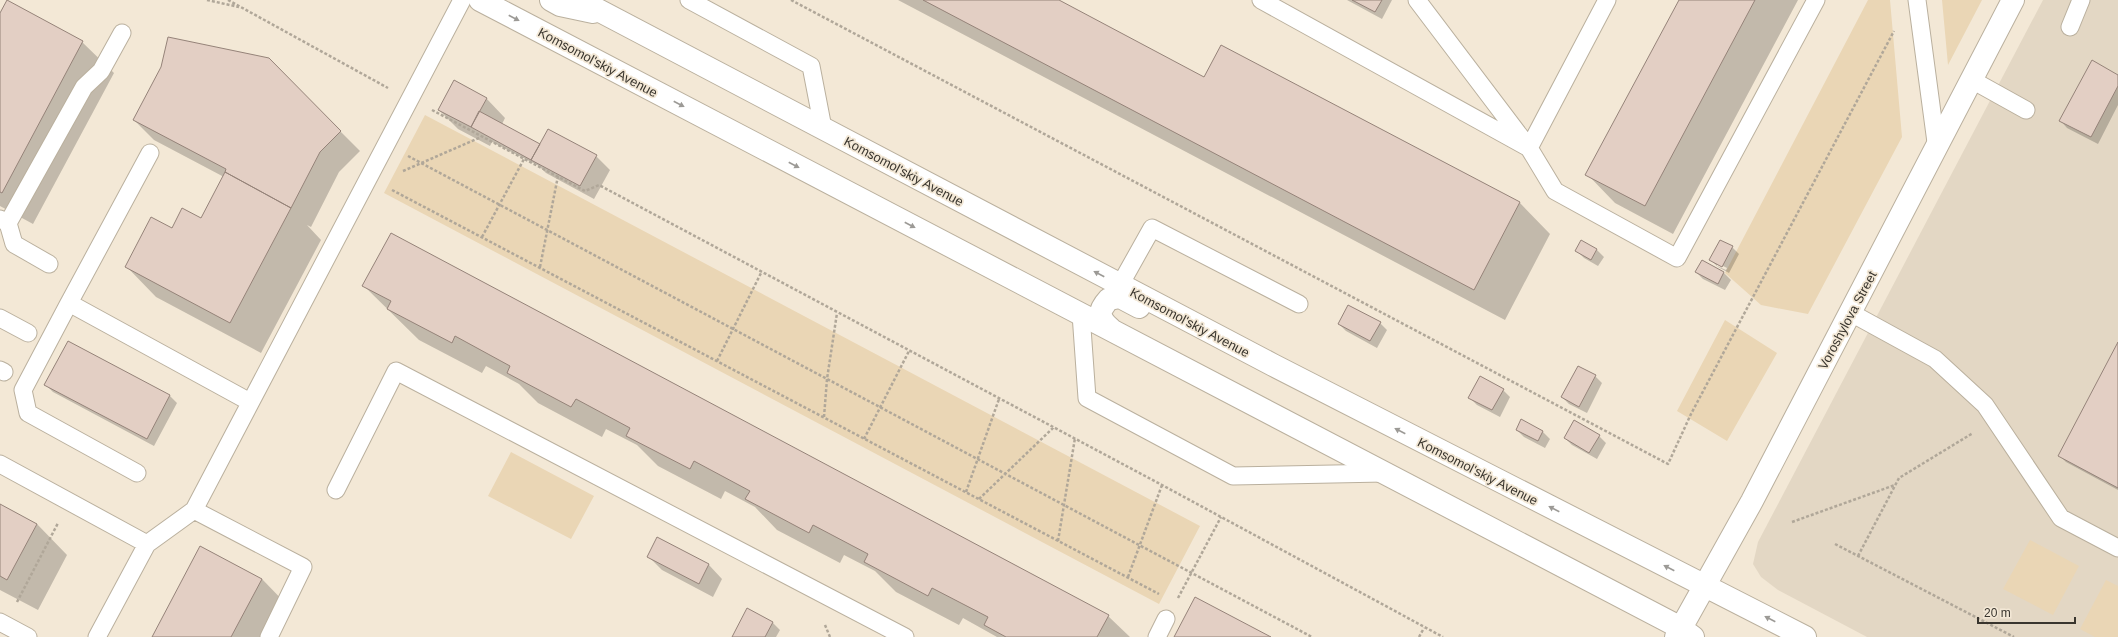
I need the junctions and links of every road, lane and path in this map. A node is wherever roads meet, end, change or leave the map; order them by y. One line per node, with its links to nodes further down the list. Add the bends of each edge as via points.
1 (207, 0): 16 (path)
2 (228, 0): 16 (path)
3 (462, 0): 22 (lane)
4 (480, 0): 47 (main road, Komsomol'skiy Avenue, one-way to 47)
5 (551, 0): 17 (main road, via 560,5)
6 (579, 0): 17 (main road, Komsomol'skiy Avenue)
7 (689, 0): 24 (lane, via 811,66)
8 (791, 0): 19 (path, via 1668,464 1691,414)
9 (1261, 0): 27 (lane)
10 (1417, 0): 27 (lane)
11 (1607, 0): 27 (lane)
12 (1816, 0): 27 (lane, via 1677,258 1555,191)
13 (1917, 0): 28 (lane)
14 (2013, 0): 21 (main road, Voroshylova Street)
15 (2081, 0): 18 (lane)
16 (243, 8): 22 (path)
17 (610, 16): 24 (main road, Komsomol'skiy Avenue)
18 (2070, 27)
19 (1896, 28)
20 (122, 33): 36 (lane, via 101,70 84,86)
21 (1972, 80): 23 (lane); 28 (main road, Voroshylova Street)
22 (410, 99): 25 (path); 26 (lane)
23 (2026, 110)
24 (823, 128): 42 (main road, Komsomol'skiy Avenue, one-way to 24)
25 (481, 137): 30 (path); 31 (path)
26 (386, 145): 31 (path); 34 (lane)
27 (1529, 148)
28 (1937, 150): 46 (main road, Voroshylova Street)
29 (150, 153): 43 (lane)
30 (524, 159): 33 (path); 35 (path)
31 (420, 163): 32 (path); 35 (path)
32 (399, 172)
33 (558, 176): 37 (path); 41 (path, via 585,191 599,185)
34 (368, 177): 38 (path); 57 (lane)
35 (499, 205): 37 (path); 38 (path)
36 (4, 221): 39 (lane, via 14,244)
37 (547, 230): 40 (path); 49 (path)
38 (482, 237): 40 (path)
39 (49, 264)
40 (540, 267): 53 (path)
41 (761, 273): 45 (path); 49 (path)
42 (1120, 285): 44 (lane, via 1152,228); 54 (main road, Komsomol'skiy Avenue)
43 (69, 303): 57 (lane); 66 (lane, via 23,390 28,413)
44 (1299, 304)
45 (837, 313): 52 (path); 55 (path)
46 (1851, 313): 60 (lane, via 1935,359 1985,405); 87 (main road, Voroshylova Street)
47 (1081, 314): 50 (main road, Komsomol'skiy Avenue); 67 (lane, via 1087,398 1233,476)
48 (0, 318): 51 (lane)
49 (733, 329): 53 (path); 55 (path)
50 (1113, 331): 54 (main road, via 1100,315 1101,307 1109,298 1120,298 1221,350); 67 (main road, Komsomol'skiy Avenue)
51 (28, 333)
52 (909, 351): 56 (path); 58 (path)
53 (717, 361): 59 (path)
54 (1273, 365): 87 (main road, Komsomol'skiy Avenue, one-way to 54)
55 (827, 379): 58 (path); 59 (path)
56 (999, 399): 61 (path); 64 (path)
57 (250, 402): 76 (lane)
58 (880, 408): 63 (path); 64 (path)
59 (824, 417): 63 (path)
60 (1994, 421): 70 (path, via 1900,478); 83 (lane, via 2061,518)
61 (1054, 427): 62 (path); 68 (path)
62 (1075, 438): 69 (path); 75 (path)
63 (864, 439): 72 (path)
64 (977, 459): 68 (path); 72 (path)
65 (0, 464): 74 (lane)
66 (137, 473)
67 (1384, 473): 92 (main road, Komsomol'skiy Avenue)
68 (1005, 474): 73 (path); 75 (path)
69 (1162, 485): 77 (path); 82 (path)
70 (1895, 485): 78 (path); 84 (path)
71 (336, 490): 96 (lane, via 396,371)
72 (966, 492): 73 (path)
73 (979, 499): 79 (path)
74 (69, 502): 80 (lane); 90 (path)
75 (1064, 505): 79 (path); 82 (path)
76 (194, 510): 80 (lane); 95 (lane, via 304,567)
77 (1221, 517): 85 (path); 91 (path)
78 (1792, 522)
79 (1058, 541): 86 (path)
80 (147, 544): 94 (lane)
81 (1835, 544): 84 (path)
82 (1140, 546): 85 (path); 86 (path)
83 (2118, 548)
84 (1858, 556): 102 (path)
85 (1192, 573): 88 (path); 98 (path)
86 (1128, 578): 88 (path)
87 (1704, 586): 92 (main road, Voroshylova Street); 101 (main road, Komsomol'skiy Avenue, one-way to 87)
88 (1175, 603): 89 (path)
89 (1166, 619): 97 (lane)
90 (2, 623): 93 (lane)
91 (1424, 628): 99 (path); 100 (path)
92 (1683, 634)
93 (28, 637)
94 (97, 637)
95 (269, 637)
96 (905, 637)
97 (1157, 637)
98 (1312, 637)
99 (1419, 637)
100 (1443, 637)
101 (1805, 637)
102 (2014, 637)

